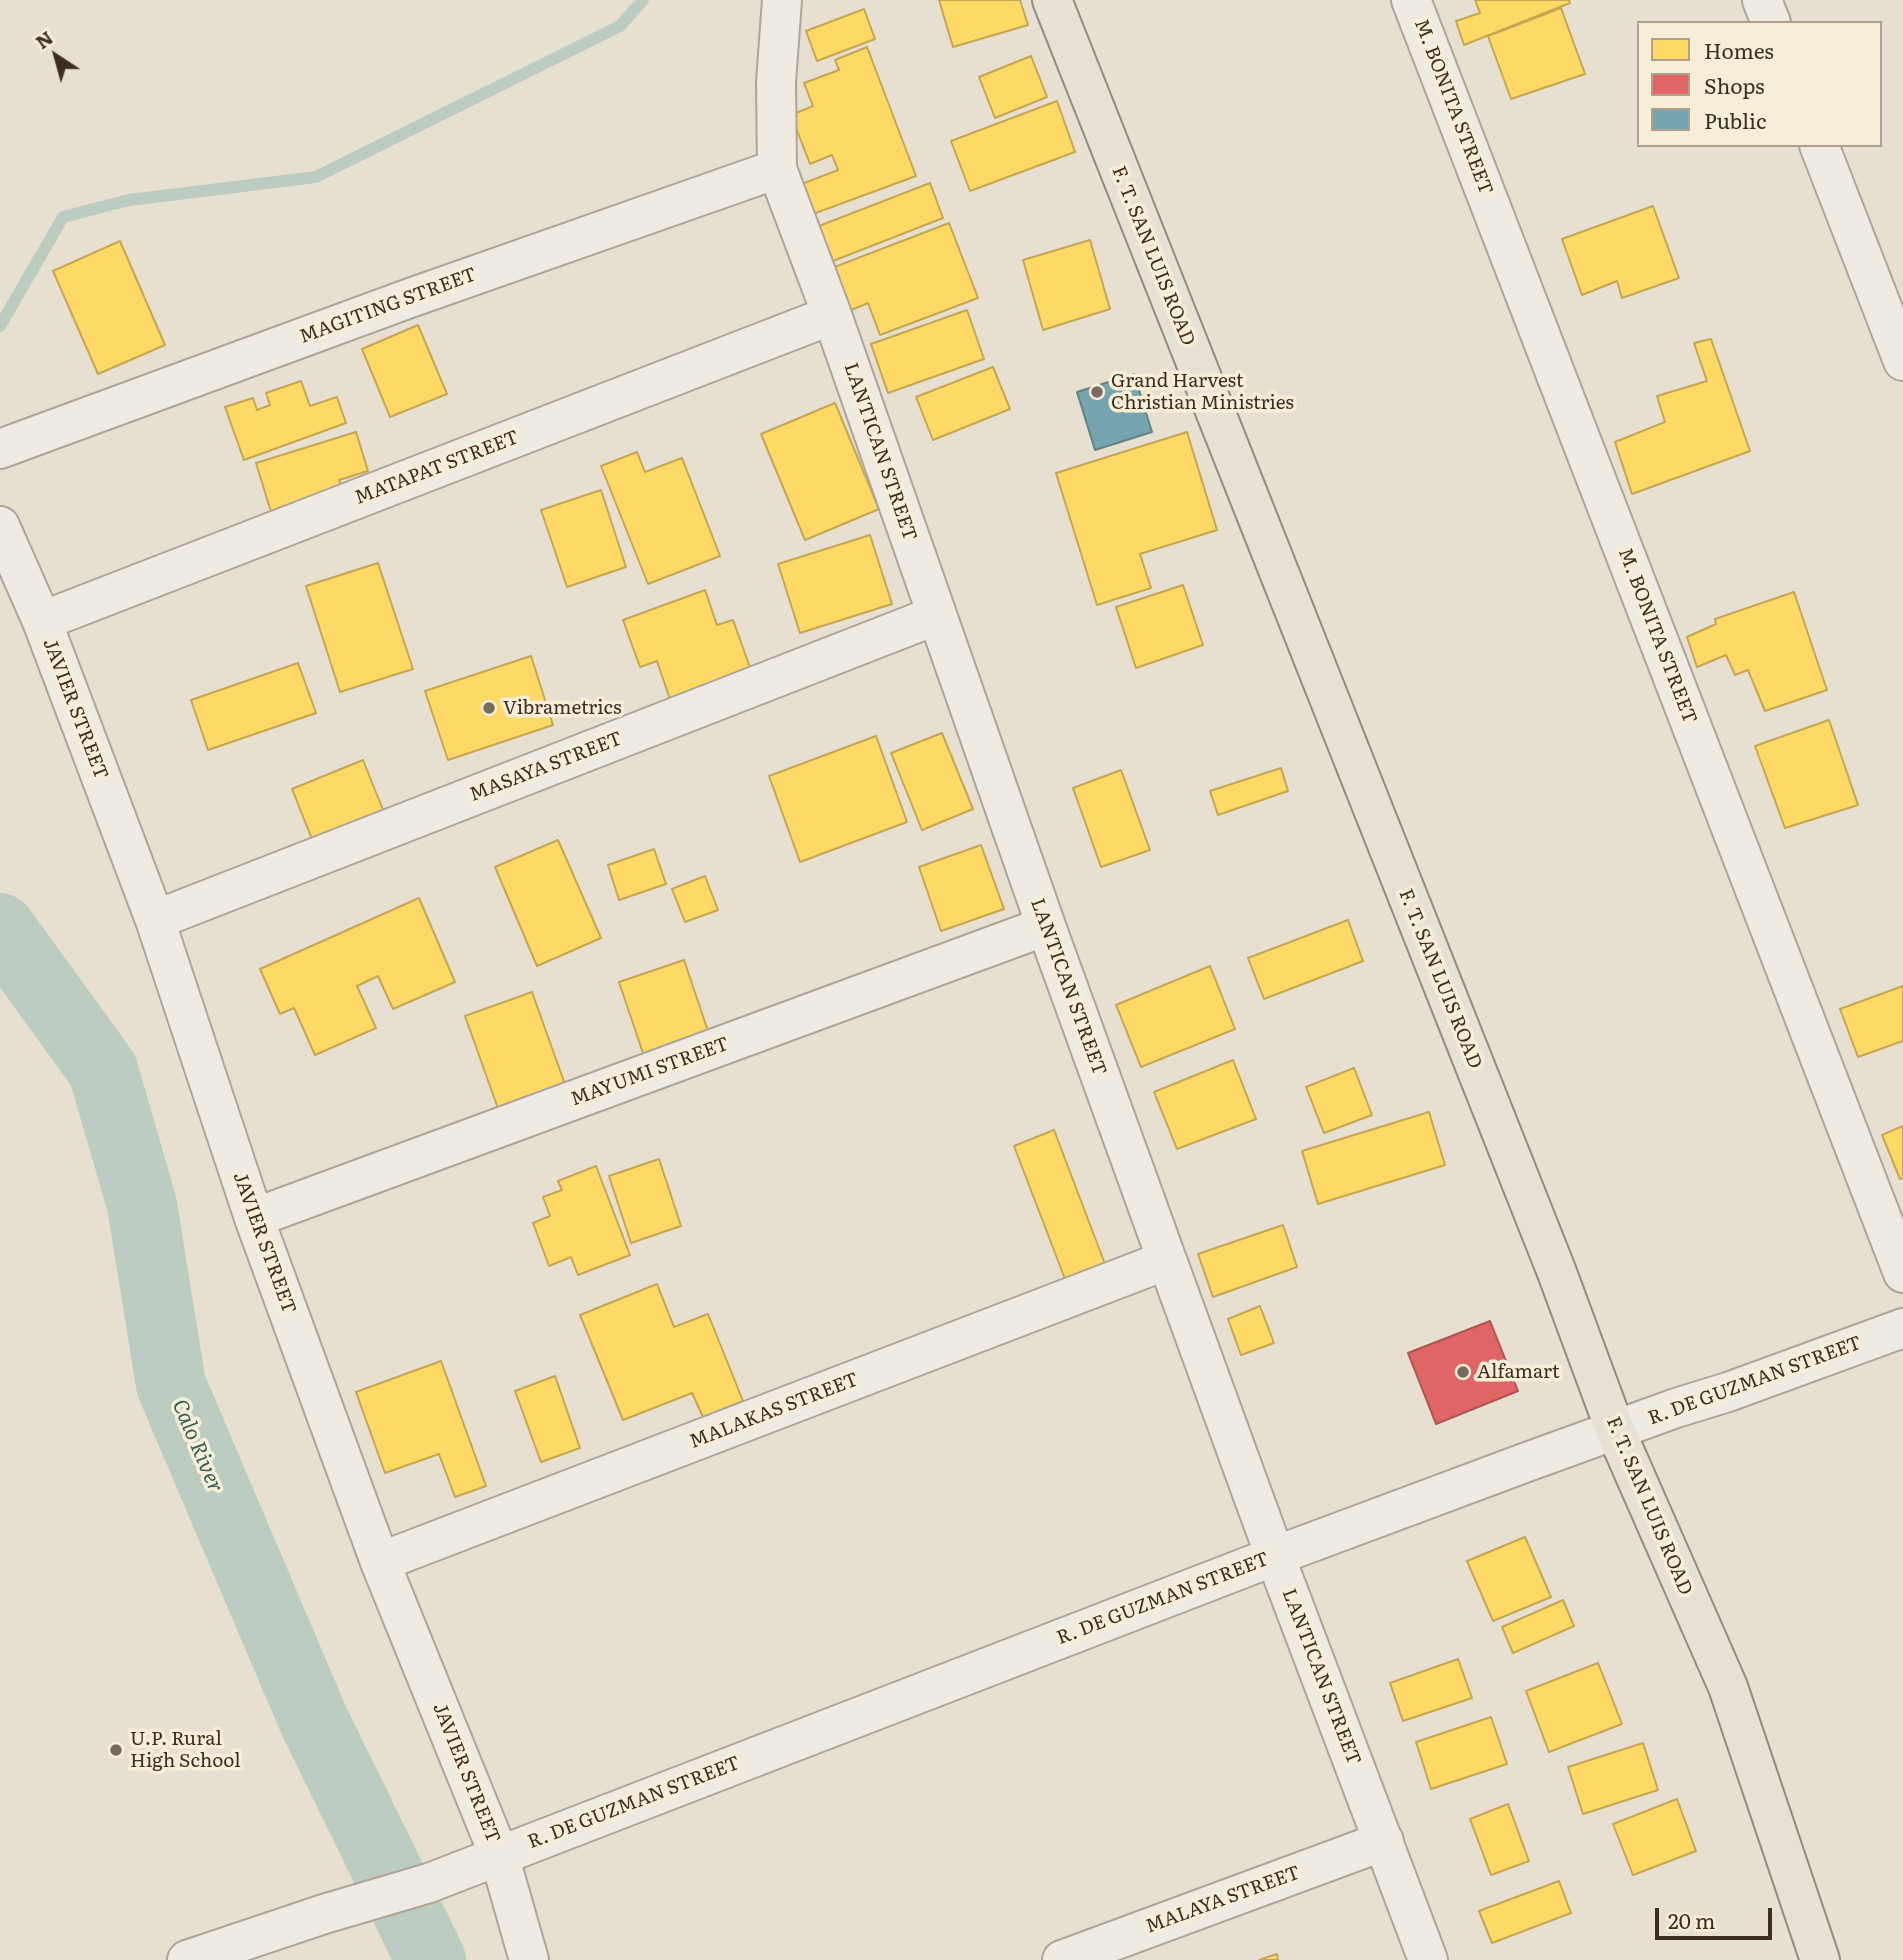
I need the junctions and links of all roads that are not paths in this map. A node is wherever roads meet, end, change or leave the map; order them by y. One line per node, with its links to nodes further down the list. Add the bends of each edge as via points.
1 (782, 0): 7 (street, LANTICAN STREET, via 776,82)
2 (1052, 0): 20 (main road, F. T. SAN LUIS ROAD, via 1551,1257)
3 (1411, 0): 18 (street, M. BONITA STREET)
4 (1762, 0): 5 (street)
5 (1770, 21)
6 (1820, 147): 9 (street)
7 (777, 169): 8 (street, LANTICAN STREET); 10 (street, MAGITING STREET)
8 (832, 315): 12 (street, LANTICAN STREET); 13 (street, MATAPAT STREET)
9 (1903, 361)
10 (0, 449)
11 (0, 526): 13 (street, JAVIER STREET)
12 (937, 615): 14 (street, MASAYA STREET); 15 (street, LANTICAN STREET)
13 (42, 621): 14 (street, JAVIER STREET)
14 (155, 920): 16 (street, JAVIER STREET)
15 (1046, 926): 16 (street, MAYUMI STREET); 17 (street, LANTICAN STREET)
16 (254, 1218): 22 (street, JAVIER STREET)
17 (1167, 1260): 21 (street, LANTICAN STREET); 22 (street, MALAKAS STREET)
18 (1903, 1273)
19 (1903, 1328): 20 (street, R. DE GUZMAN STREET)
20 (1616, 1432): 21 (street, R. DE GUZMAN STREET); 29 (main road, F. T. SAN LUIS ROAD, via 1728,1687)
21 (1275, 1556): 23 (street, LANTICAN STREET); 24 (street, R. DE GUZMAN STREET)
22 (380, 1562): 24 (street, JAVIER STREET)
23 (1384, 1841): 27 (street, MALAYA STREET); 28 (street, LANTICAN STREET)
24 (499, 1855): 25 (street, R. DE GUZMAN STREET, via 429,1883); 26 (street, JAVIER STREET)
25 (187, 1960)
26 (529, 1960)
27 (1062, 1960)
28 (1428, 1960)
29 (1820, 1960)

